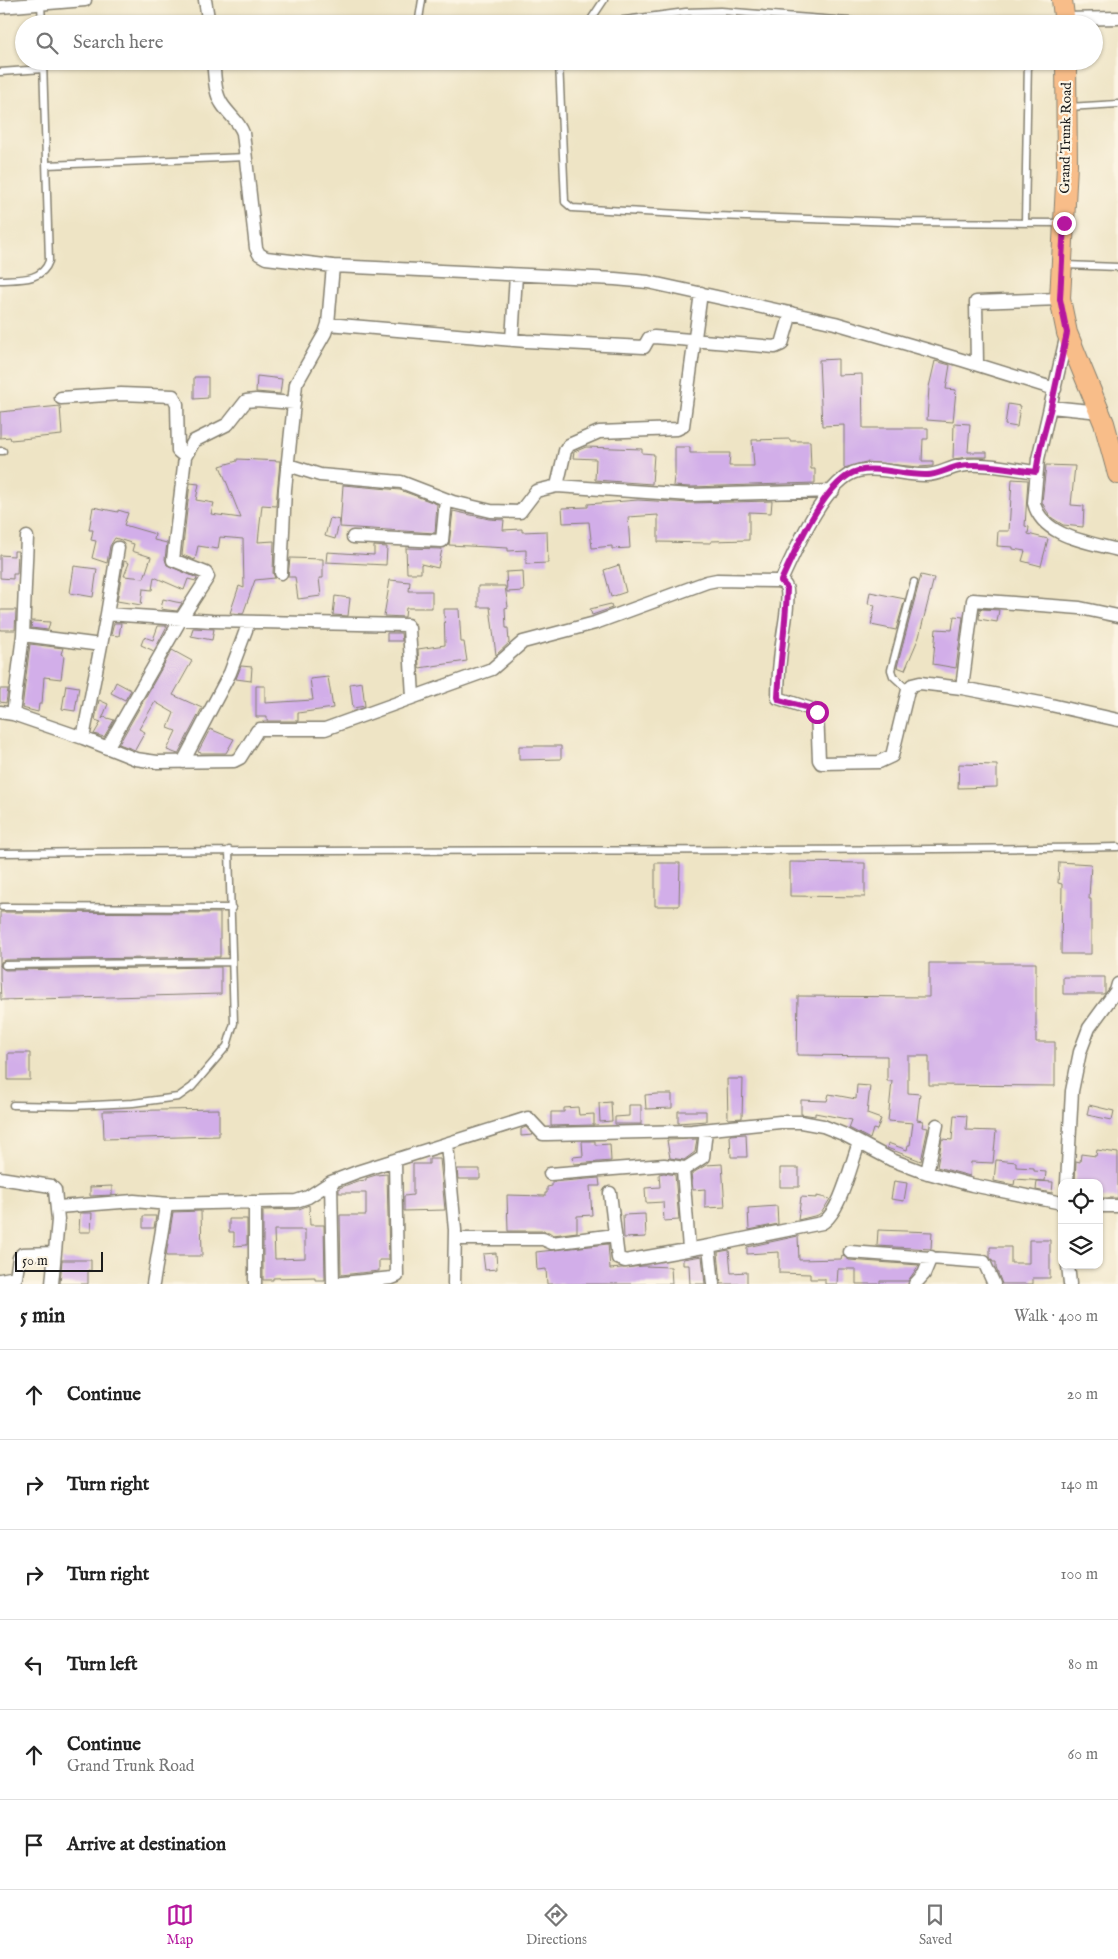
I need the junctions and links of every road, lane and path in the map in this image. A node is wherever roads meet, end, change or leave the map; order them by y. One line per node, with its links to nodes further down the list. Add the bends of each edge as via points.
1 (85, 0): 5 (street)
2 (205, 0): 9 (street)
3 (422, 0): 10 (lane)
4 (604, 0): 11 (lane)
5 (41, 4): 6 (street); 8 (lane)
6 (0, 7)
7 (1064, 14): 14 (street)
8 (42, 15)
9 (208, 15)
10 (420, 15)
11 (594, 15)
12 (663, 15): 13 (lane, via 720,11)
13 (771, 15)
14 (1078, 15)
15 (1103, 17): 16 (street)
16 (1118, 18)
17 (29, 70): 23 (lane)
18 (43, 70): 27 (lane)
19 (214, 70): 26 (street, via 217,96 241,126)
20 (559, 70): 28 (lane, via 565,202 572,208 725,217)
21 (1028, 70): 28 (lane)
22 (1066, 70): 25 (main road, Grand Trunk Road)
23 (0, 72)
24 (1118, 104): 25 (lane)
25 (1066, 108): 29 (main road, Grand Trunk Road)
26 (247, 157): 27 (lane); 31 (street, via 259,254 266,258)
27 (47, 165): 34 (lane, via 50,254 47,267 38,276)
28 (1025, 222): 29 (lane)
29 (1064, 223): 30 (main road, Grand Trunk Road)
30 (1062, 264): 32 (lane); 36 (main road, Grand Trunk Road)
31 (333, 266): 33 (street); 38 (street)
32 (1118, 267)
33 (516, 275): 35 (street, via 632,280); 40 (street)
34 (0, 280)
35 (701, 293): 37 (street); 41 (street)
36 (1060, 299): 39 (main road, Grand Trunk Road); 42 (street, via 976,302)
37 (791, 313): 41 (street, via 782,344 778,346); 42 (street)
38 (328, 324): 40 (street); 45 (street, via 298,381)
39 (1067, 333): 43 (street); 47 (main road, Grand Trunk Road)
40 (512, 340): 41 (street, via 643,348 651,337)
41 (696, 340): 52 (street, via 683,426 677,429 599,432 569,445)
42 (977, 364): 43 (street)
43 (1055, 389): 46 (street)
44 (61, 398): 48 (street, via 121,394 173,396 177,404 178,452)
45 (294, 403): 48 (street, via 246,402 228,424 194,441); 49 (street)
46 (1051, 407): 47 (street); 50 (street)
47 (1105, 420): 51 (main road, Grand Trunk Road)
48 (185, 457): 64 (street, via 173,560 206,573 208,578)
49 (288, 465): 54 (street, via 325,476 401,482); 59 (street)
50 (1036, 472): 53 (street, via 969,466 925,475 864,470 850,474); 58 (street, via 1034,503 1047,525 1056,531)
51 (1118, 474)
52 (557, 486): 53 (street, via 691,494); 54 (street, via 536,491 519,512 491,511)
53 (832, 491): 60 (street, via 803,533)
54 (446, 500): 56 (street, via 442,541)
55 (27, 537): 66 (street)
56 (353, 537)
57 (118, 548): 62 (street)
58 (1118, 550)
59 (282, 573)
60 (781, 581): 69 (street, via 787,588 779,699 817,711 820,762 879,762 892,756); 70 (street, via 707,582 595,623 523,642 492,669)
61 (914, 582): 69 (lane, via 891,670)
62 (106, 614): 64 (street); 67 (street)
63 (1118, 616): 68 (street, via 1080,608 973,600)
64 (181, 619): 65 (street); 75 (street)
65 (249, 622): 70 (street, via 408,625); 76 (street, via 230,673)
66 (23, 634): 67 (street); 72 (street)
67 (101, 645): 74 (street)
68 (962, 688): 69 (street, via 916,683); 73 (street)
69 (908, 690)
70 (413, 697): 76 (street, via 325,729 260,729 236,761)
71 (0, 712): 72 (street)
72 (13, 714): 74 (street)
73 (1118, 720)
74 (83, 738): 75 (street)
75 (107, 748): 76 (street, via 145,761)
76 (183, 762)
77 (1118, 847): 78 (lane, via 580,852)
78 (229, 850): 79 (lane); 81 (lane)
79 (0, 853)
80 (2, 907): 81 (lane)
81 (232, 908): 82 (lane)
82 (232, 962): 83 (lane); 85 (lane, via 232,1036 227,1046 182,1095 133,1103)
83 (5, 965)
84 (1117, 989): 95 (street, via 1089,1028 1080,1052 1072,1091)
85 (13, 1105)
86 (937, 1125): 93 (street)
87 (706, 1130): 88 (street, via 800,1122 823,1126); 89 (street, via 545,1134 528,1118); 91 (street, via 703,1157)
88 (858, 1143): 93 (street); 106 (street, via 836,1208 826,1221)
89 (447, 1144): 90 (street); 105 (street)
90 (396, 1160): 96 (street); 116 (street, via 397,1276)
91 (684, 1168): 92 (street, via 664,1165); 107 (street)
92 (550, 1174)
93 (927, 1174): 98 (street)
94 (0, 1178): 103 (street, via 51,1186)
95 (1068, 1179)
96 (331, 1182): 99 (street, via 308,1197); 116 (street)
97 (610, 1193): 104 (street)
98 (1058, 1202)
99 (255, 1203): 100 (street); 115 (street)
100 (170, 1204): 103 (street, via 134,1201); 114 (street, via 166,1206)
101 (1103, 1206): 102 (street)
102 (1118, 1206)
103 (58, 1207): 109 (street)
104 (615, 1235): 105 (street, via 552,1243 543,1239); 107 (street, via 618,1258 622,1261)
105 (455, 1239): 117 (street)
106 (709, 1246): 107 (street); 118 (street)
107 (689, 1249)
108 (850, 1252): 110 (street)
109 (54, 1253): 112 (street, via 22,1254 16,1277); 113 (street)
110 (931, 1257): 119 (street, via 924,1274); 120 (street, via 984,1262)
111 (1068, 1269): 121 (street)
112 (0, 1280)
113 (52, 1284)
114 (153, 1284)
115 (255, 1284)
116 (333, 1284)
117 (454, 1284)
118 (713, 1284)
119 (915, 1284)
120 (994, 1284)
121 (1070, 1284)

